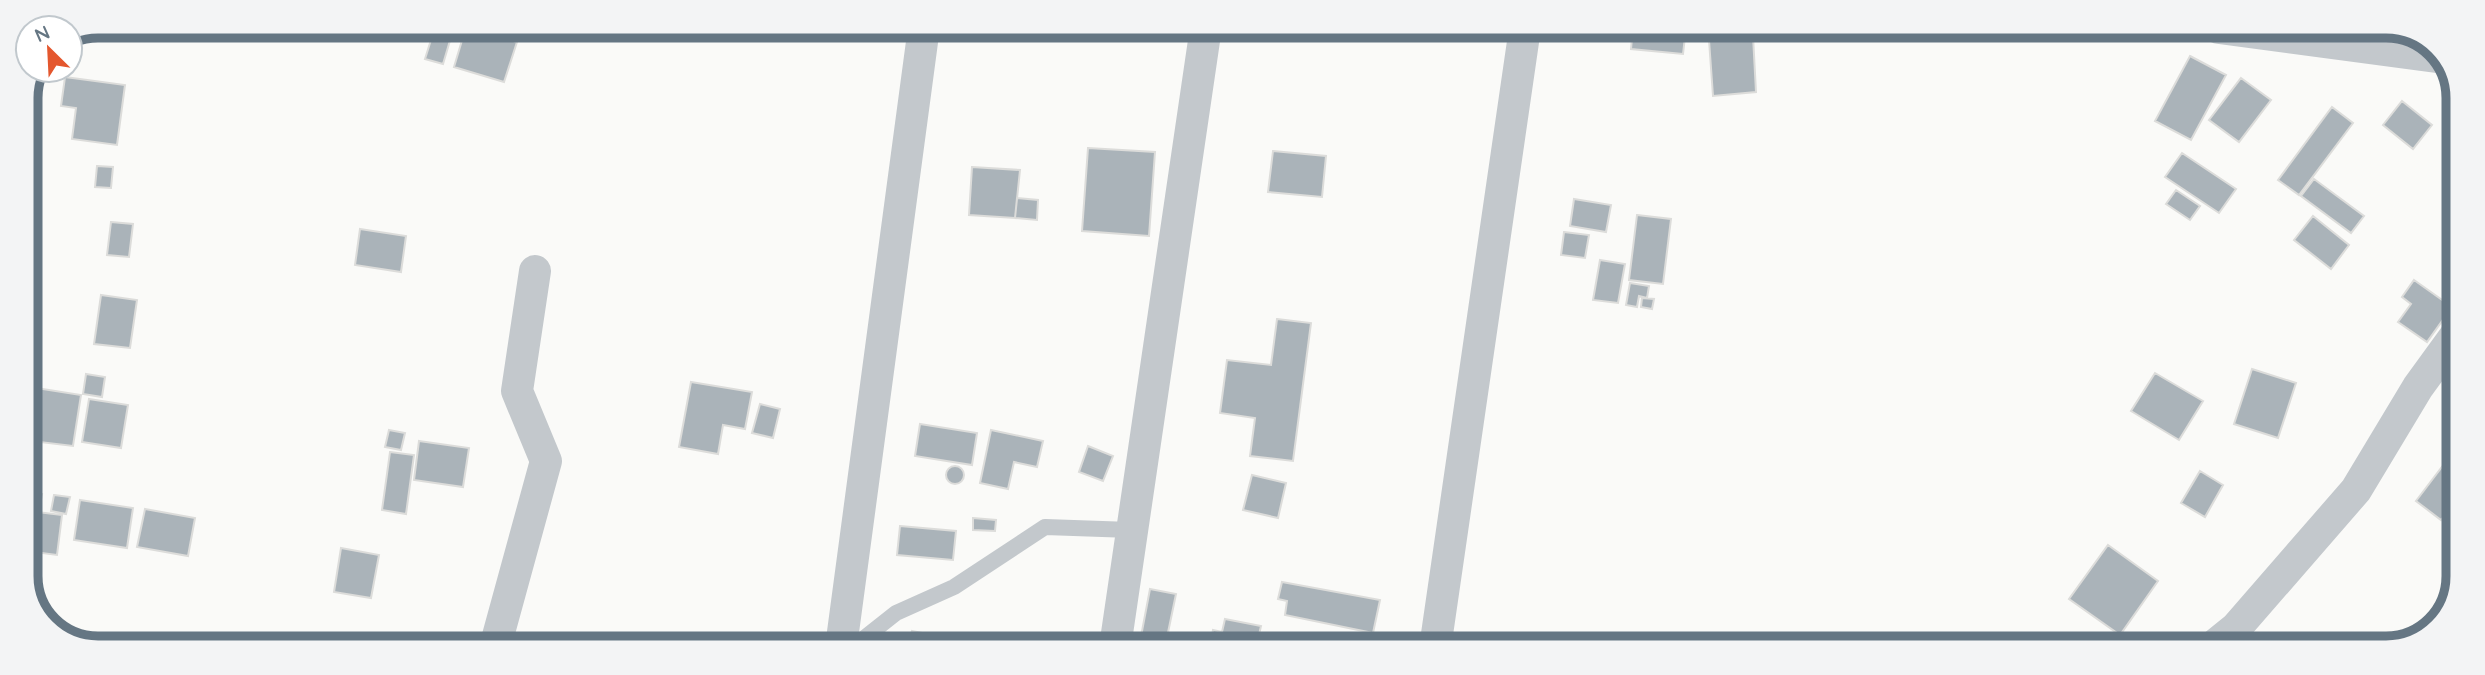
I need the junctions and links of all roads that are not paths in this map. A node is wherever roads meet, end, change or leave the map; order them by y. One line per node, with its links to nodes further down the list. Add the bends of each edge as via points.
1 (923, 38): 10 (street)
2 (1204, 38): 8 (street)
3 (1524, 38): 13 (street)
4 (2294, 38): 5 (street)
5 (2428, 56)
6 (535, 271): 9 (street, via 517,391 546,461)
7 (2446, 348): 14 (street, via 2356,490)
8 (1131, 530): 11 (lane, via 1045,527 954,587 896,613); 12 (street)
9 (498, 636)
10 (842, 636)
11 (866, 636)
12 (1117, 636)
13 (1437, 636)
14 (2226, 636)

